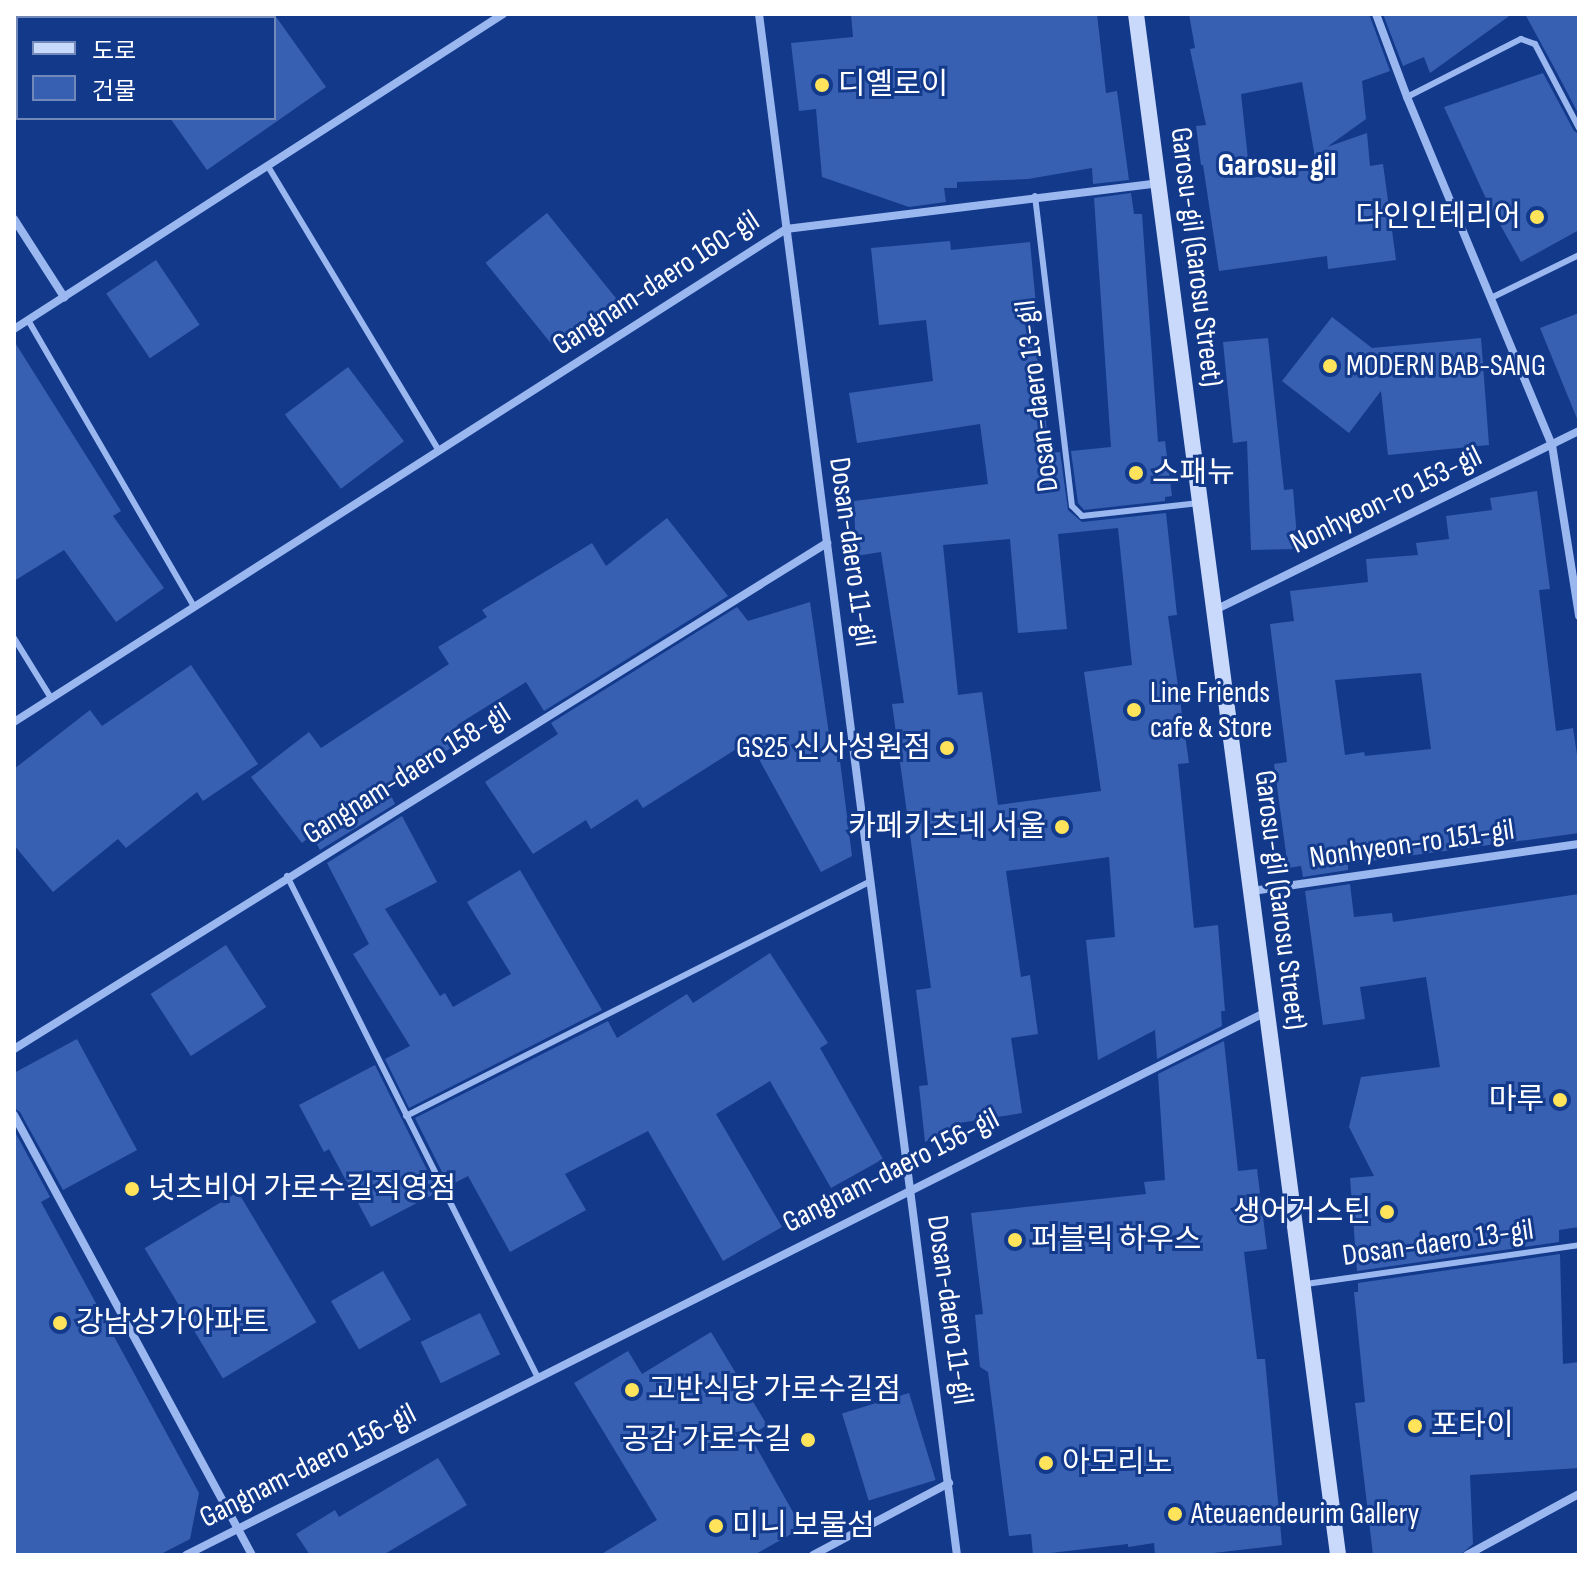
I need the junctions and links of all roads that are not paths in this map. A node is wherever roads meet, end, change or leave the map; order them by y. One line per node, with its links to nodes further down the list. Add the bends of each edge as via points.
1 (503, 14): 7 (street)
2 (759, 14): 11 (street, Dosan-daero 11-gil)
3 (1136, 14): 8 (street, Garosu-gil (Garosu Street))
4 (1376, 14): 5 (street)
5 (1407, 97): 6 (lane, via 1521,39 1535,44); 14 (street)
6 (1579, 128)
7 (269, 168): 13 (street); 19 (lane)
8 (1158, 183): 9 (street, Gangnam-daero 160-gil); 20 (street, Garosu-gil (Garosu Street))
9 (1035, 196): 11 (street, Gangnam-daero 160-gil); 20 (lane, Dosan-daero 13-gil, via 1072,506 1082,516)
10 (14, 219): 13 (street)
11 (786, 229): 19 (street, Gangnam-daero 160-gil); 21 (street, Dosan-daero 11-gil)
12 (1579, 255): 14 (lane)
13 (64, 297): 15 (street)
14 (1493, 297): 18 (street)
15 (28, 320): 16 (street); 22 (lane)
16 (14, 329)
17 (1579, 431): 18 (street, Nonhyeon-ro 153-gil)
18 (1552, 445): 23 (street, Nonhyeon-ro 153-gil); 24 (street)
19 (439, 451): 22 (street, Gangnam-daero 160-gil)
20 (1200, 503): 23 (street, Garosu-gil (Garosu Street))
21 (827, 543): 29 (street, Gangnam-daero 158-gil); 30 (street, Dosan-daero 11-gil)
22 (193, 605): 26 (street, Gangnam-daero 160-gil)
23 (1214, 610): 31 (street, Garosu-gil (Garosu Street))
24 (1579, 616)
25 (14, 638): 26 (lane)
26 (51, 698): 27 (street, Gangnam-daero 160-gil)
27 (14, 722)
28 (1579, 844): 31 (street, Nonhyeon-ro 151-gil)
29 (287, 876): 33 (street, Gangnam-daero 158-gil); 35 (lane)
30 (872, 881): 35 (lane); 36 (street, Dosan-daero 11-gil)
31 (1251, 891): 32 (street, Garosu-gil (Garosu Street))
32 (1266, 1011): 36 (street, Gangnam-daero 156-gil); 38 (street, Garosu-gil (Garosu Street))
33 (14, 1049)
34 (14, 1115): 42 (street)
35 (406, 1116): 39 (lane)
36 (910, 1188): 39 (street, Gangnam-daero 156-gil); 40 (street, Dosan-daero 11-gil)
37 (1579, 1245): 38 (lane, Dosan-daero 13-gil)
38 (1302, 1285): 47 (street, Garosu-gil (Garosu Street))
39 (537, 1376): 42 (street, Gangnam-daero 156-gil)
40 (949, 1483): 45 (street); 46 (street, Dosan-daero 11-gil)
41 (1579, 1494): 48 (street)
42 (238, 1528): 43 (street, Gangnam-daero 156-gil); 44 (street)
43 (186, 1555)
44 (252, 1555)
45 (813, 1555)
46 (957, 1555)
47 (1338, 1555)
48 (1467, 1555)

